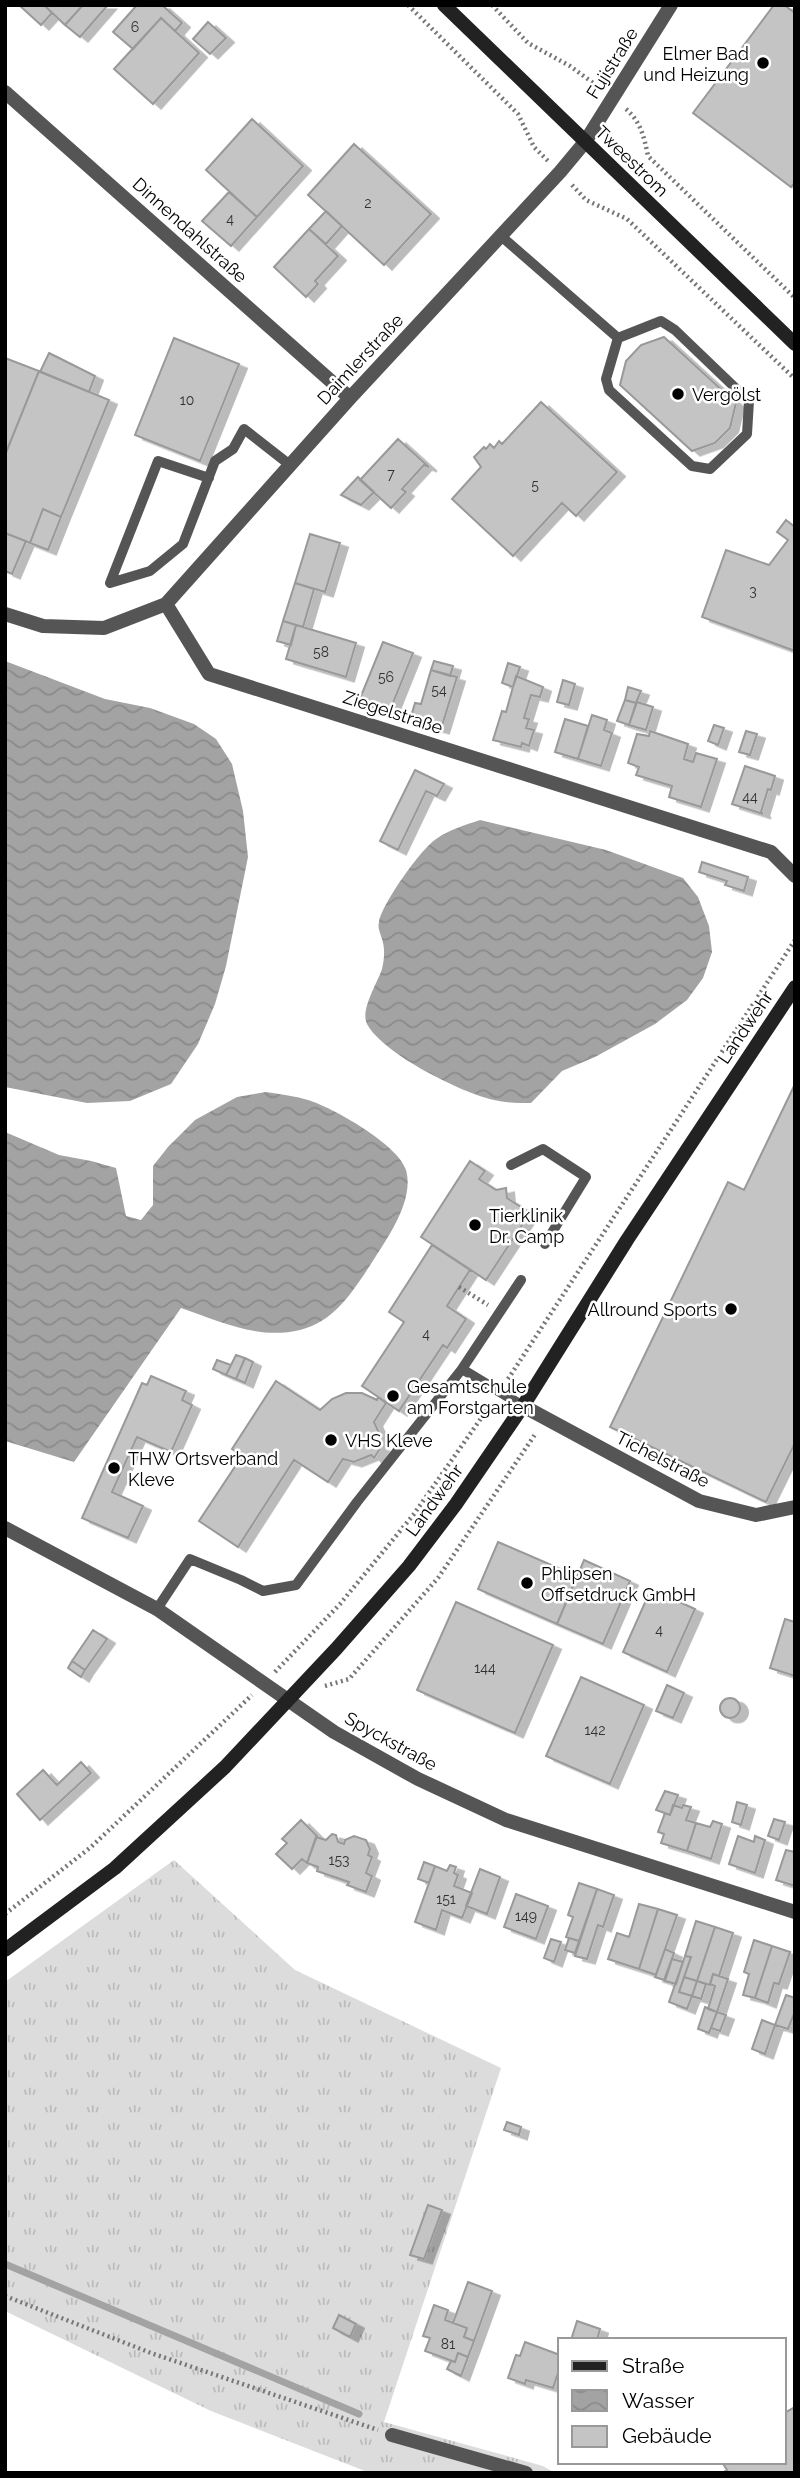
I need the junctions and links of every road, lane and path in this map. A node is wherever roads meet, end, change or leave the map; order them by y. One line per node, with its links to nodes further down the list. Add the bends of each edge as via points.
1 (408, 5): 8 (path, via 519,114 534,147)
2 (444, 5): 7 (main road, Tweestrom)
3 (492, 5): 6 (path, via 528,43)
4 (671, 5): 6 (street, Fujistraße)
5 (5, 92): 14 (street, Dinnendahlstraße)
6 (613, 97): 7 (street, Fujistraße); 10 (path, via 637,119 648,156)
7 (585, 142): 8 (street, Daimlerstraße); 12 (main road, Tweestrom)
8 (560, 172): 9 (street, Daimlerstraße); 13 (path, via 586,200 627,219)
9 (501, 236): 11 (lane); 14 (street, Daimlerstraße)
10 (795, 298)
11 (618, 338): 11 (lane, via 661,321 676,330 749,401 747,434 710,469 692,466 609,390 606,379)
12 (795, 344)
13 (795, 379)
14 (350, 398): 15 (street, Daimlerstraße)
15 (290, 465): 16 (lane, via 244,429 233,449 215,461); 17 (street, Daimlerstraße)
16 (209, 478): 16 (lane, via 183,544 150,571 110,583 158,461)
17 (166, 604): 18 (street, via 104,628 43,626); 19 (street, Ziegelstraße, via 209,674 772,852)
18 (5, 614)
19 (795, 876)
20 (795, 940): 28 (path)
21 (795, 988): 29 (main road, Landwehr)
22 (510, 1165): 23 (lane, via 543,1149 586,1177)
23 (545, 1244)
24 (521, 1280): 26 (lane)
25 (459, 1287): 26 (path)
26 (500, 1312): 27 (lane)
27 (462, 1369): 28 (lane); 33 (lane, via 296,1585 263,1591 190,1559)
28 (500, 1391): 29 (lane); 34 (path, via 414,1514 340,1604)
29 (523, 1405): 30 (street, Tichelstraße); 36 (main road, Landwehr, via 409,1566)
30 (546, 1419): 31 (street, Tichelstraße, via 699,1501 756,1515); 35 (path, via 439,1578 349,1679)
31 (795, 1507)
32 (5, 1528): 33 (street, Spyckstraße)
33 (158, 1609): 34 (street, Spyckstraße)
34 (265, 1682): 36 (street, Spyckstraße); 38 (path, via 91,1847)
35 (325, 1687)
36 (288, 1699): 37 (street, Spyckstraße, via 334,1732 418,1779 506,1820); 39 (main road, Landwehr, via 225,1767 115,1868)
37 (795, 1912)
38 (5, 1914)
39 (5, 1950)
40 (5, 2296): 41 (path, via 151,2353)
41 (392, 2435): 42 (street)
42 (526, 2473)

